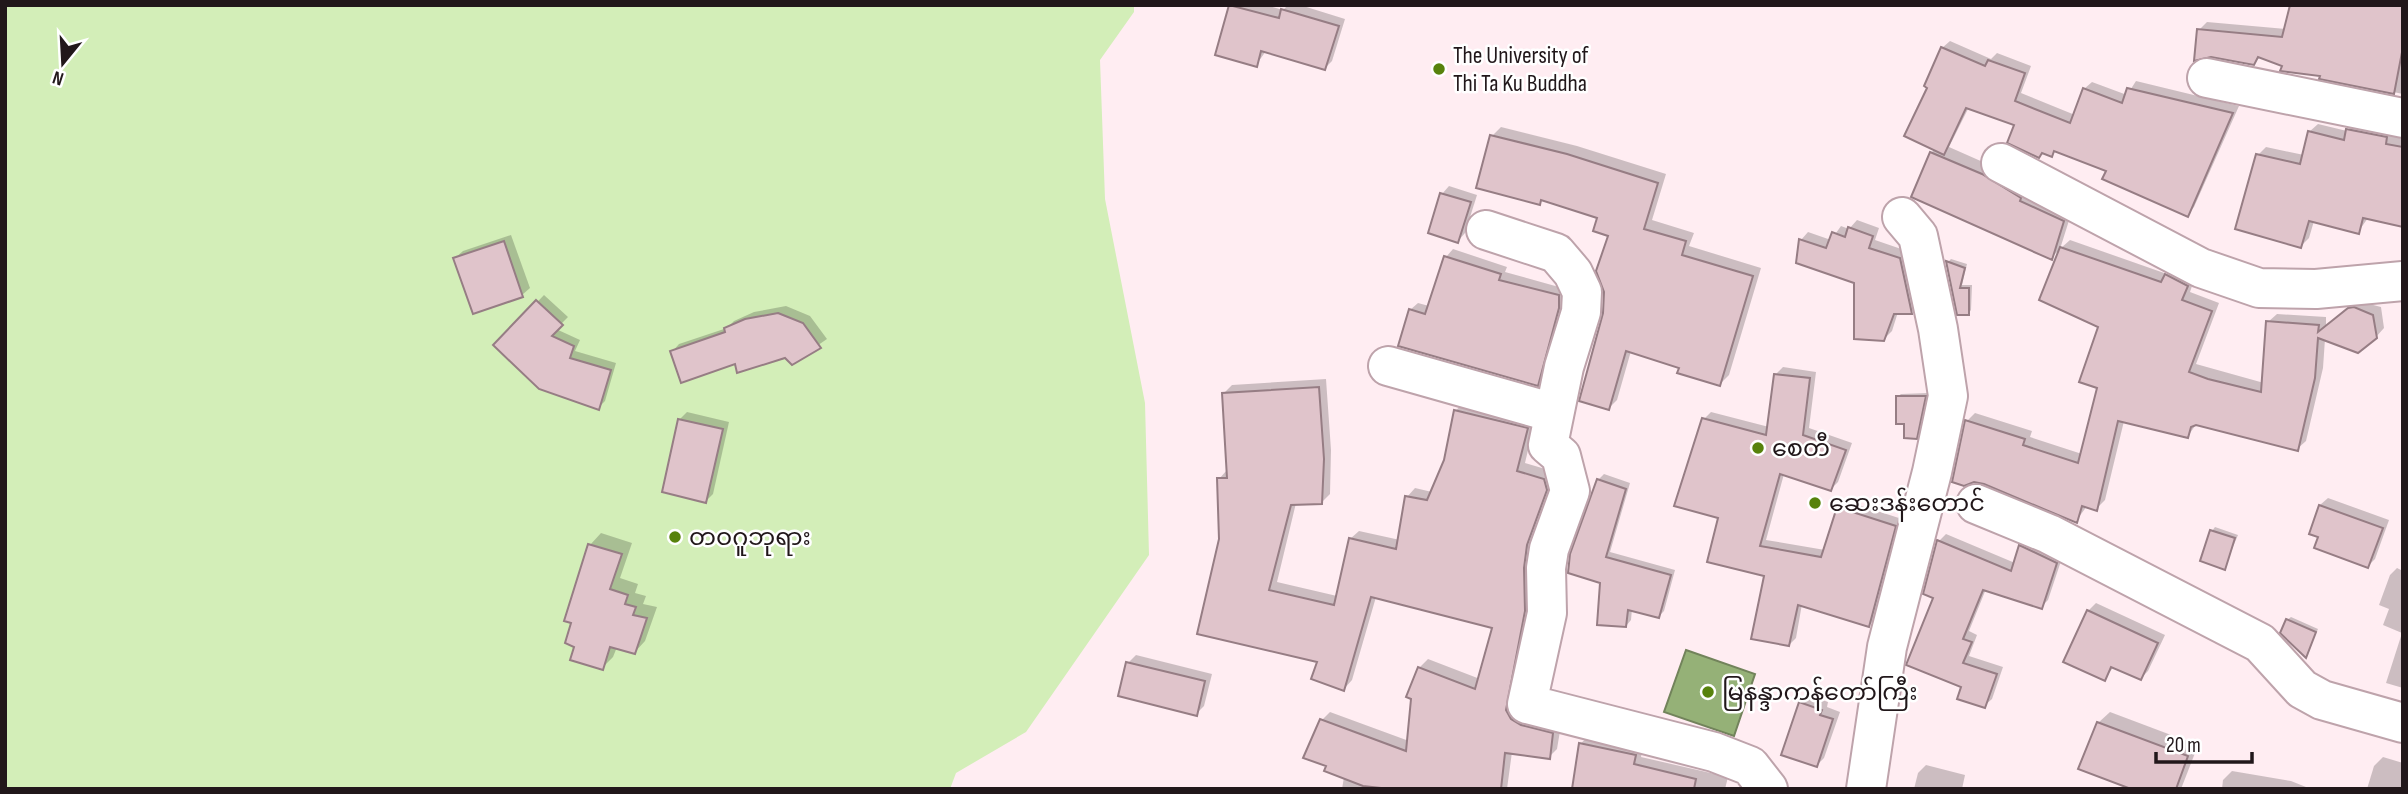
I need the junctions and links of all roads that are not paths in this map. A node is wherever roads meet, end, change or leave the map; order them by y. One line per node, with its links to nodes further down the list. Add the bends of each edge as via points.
1 (2207, 78): 2 (street)
2 (2403, 118)
3 (2001, 163): 6 (street, via 2179,257 2259,288 2316,289)
4 (1902, 217): 12 (street, via 1918,236 1948,396 1887,647)
5 (1486, 230): 8 (street, via 1556,253 1582,292 1581,312)
6 (2403, 281)
7 (1388, 366): 8 (street)
8 (1554, 413): 11 (street, via 1548,445 1561,456 1570,492 1548,559 1547,613 1527,705 1714,752 1750,766)
9 (1976, 504): 10 (street, via 2049,534 2260,643 2302,689 2322,700)
10 (2403, 723)
11 (1768, 789)
12 (1866, 789)

